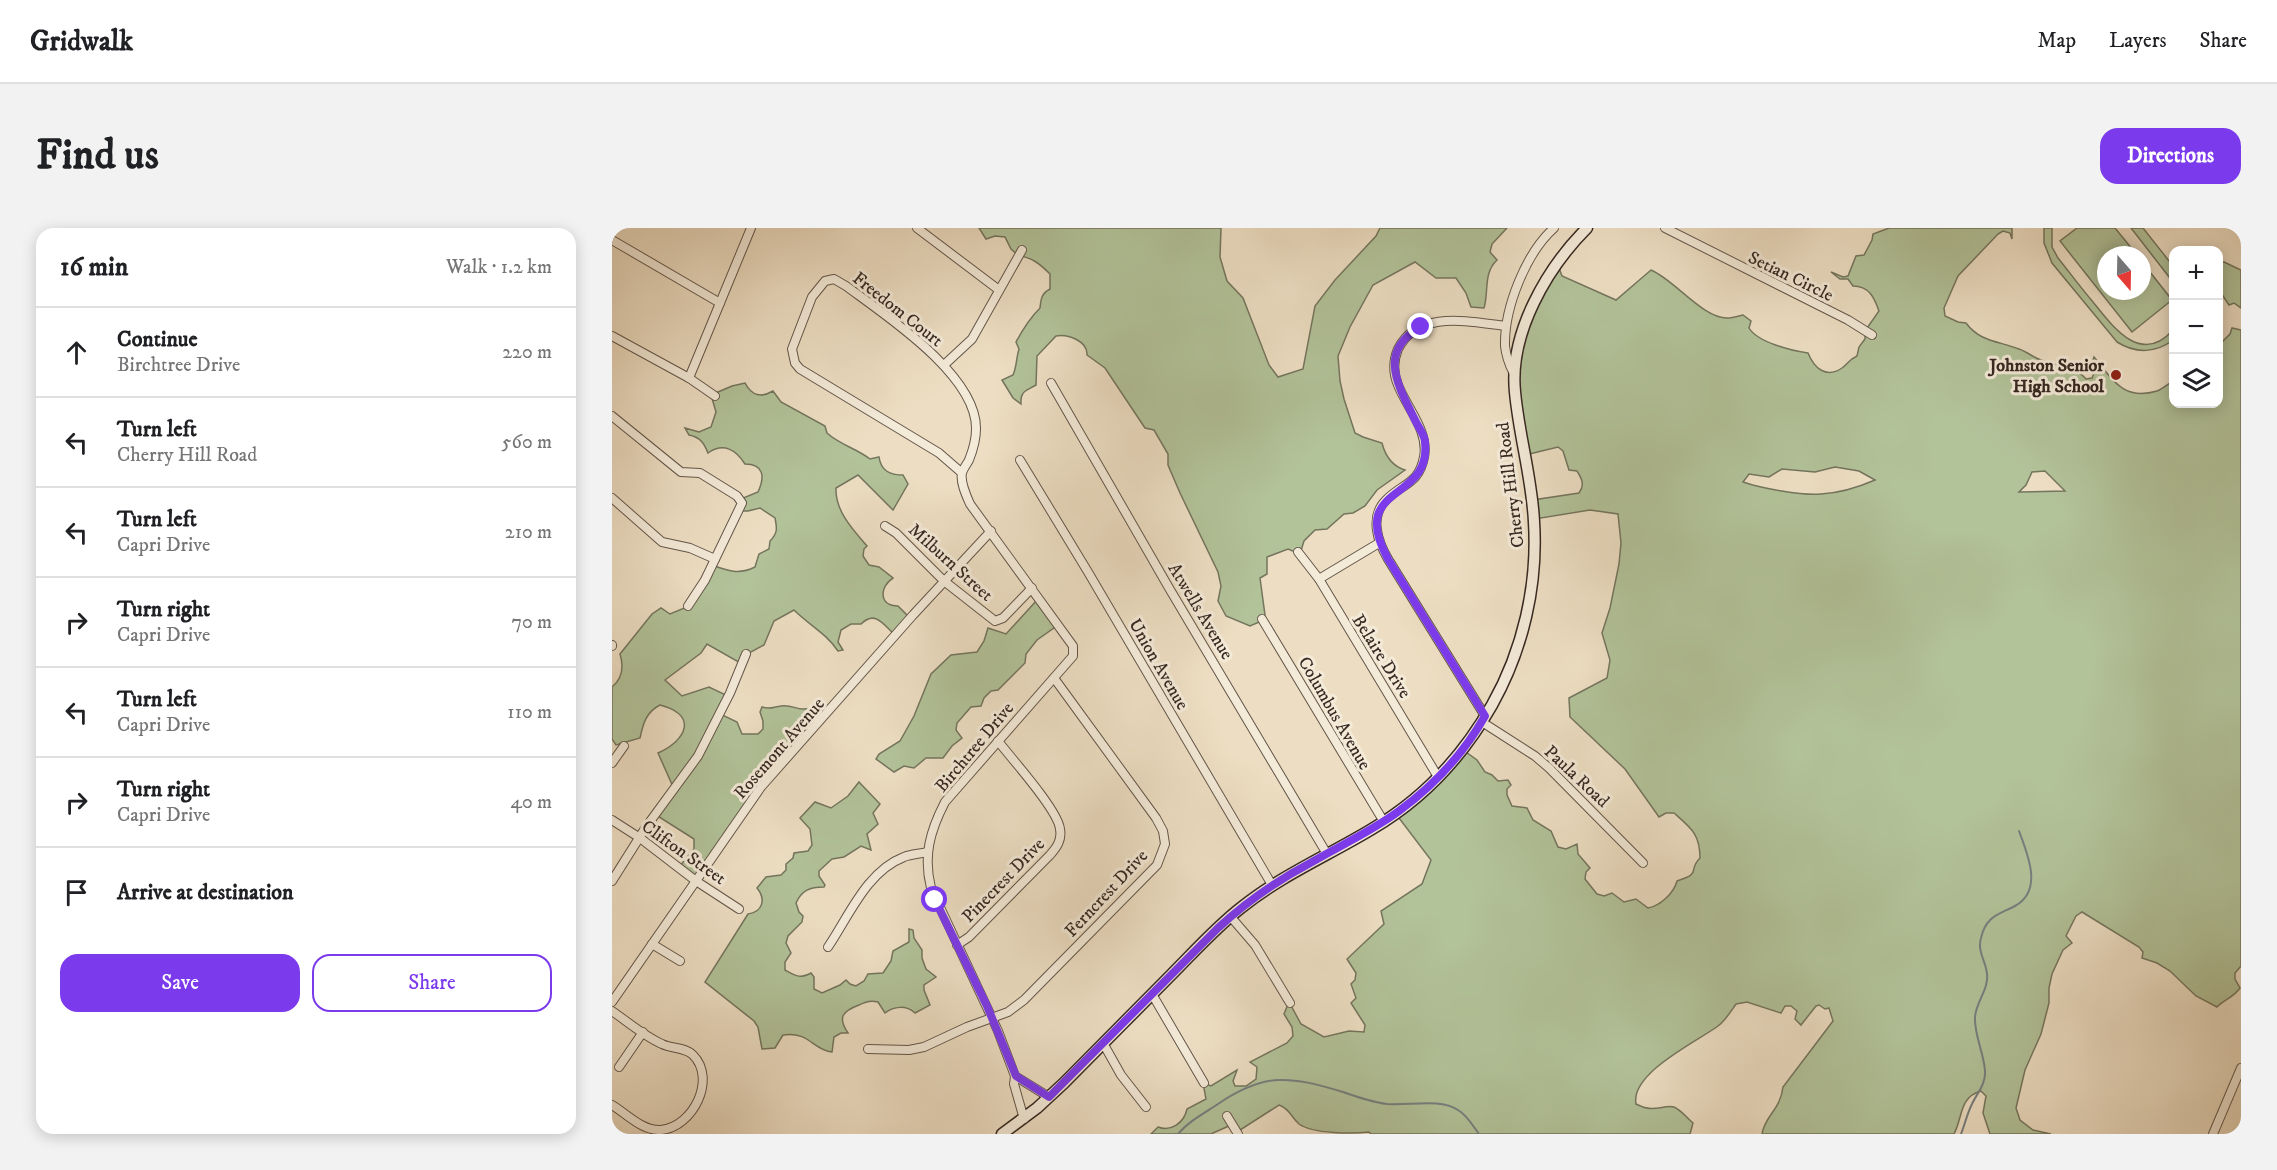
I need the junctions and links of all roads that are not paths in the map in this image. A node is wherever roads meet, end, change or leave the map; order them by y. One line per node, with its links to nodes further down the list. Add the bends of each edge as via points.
1 (917, 228): 8 (street)
2 (1554, 228): 10 (street, via 1537,248 1523,275)
3 (1587, 228): 14 (main road, Cherry Hill Road, via 1558,260 1540,289 1523,332)
4 (1665, 228): 11 (street, Setian Circle)
5 (749, 229): 9 (street)
6 (612, 240): 9 (street)
7 (1022, 250): 8 (street)
8 (999, 290): 13 (street, via 972,339)
9 (720, 303): 15 (street)
10 (1506, 326): 14 (street, via 1506,355); 24 (street, via 1448,320 1421,327 1402,341 1394,357 1395,372 1426,441 1421,470 1379,510)
11 (1872, 335)
12 (612, 336): 15 (street)
13 (944, 365): 20 (street, Freedom Court, via 963,389 975,415 974,446); 20 (street, Freedom Court, via 921,343 834,279 825,281 812,297 792,349 800,369 939,453)
14 (1515, 376): 34 (main road, Cherry Hill Road, via 1519,429 1534,519 1535,561 1518,647)
15 (688, 378): 17 (street)
16 (1051, 383): 43 (street, Atwells Avenue)
17 (715, 396)
18 (612, 416): 26 (street, via 681,472 700,473 742,502)
19 (1020, 460): 47 (street, Union Avenue)
20 (962, 473): 23 (street, via 970,504)
21 (612, 498): 26 (street, via 662,542)
22 (885, 526): 28 (street, Milburn Street, via 896,532)
23 (991, 531): 28 (street, Rosemont Avenue); 29 (street)
24 (1379, 543): 27 (street); 34 (street)
25 (1298, 552): 27 (street, Belaire Drive)
26 (715, 559): 30 (street)
27 (1319, 579): 38 (street, Belaire Drive)
28 (944, 581): 29 (street, Milburn Street, via 995,621 1004,618); 46 (street, Rosemont Avenue, via 761,787)
29 (1032, 588): 33 (street, Birchtree Drive, via 1073,646 1073,656)
30 (688, 606)
31 (1262, 619): 40 (street, Columbus Avenue)
32 (746, 654): 41 (street, via 698,756)
33 (1054, 678): 35 (street, Birchtree Drive); 58 (street, Ferncrest Drive, via 1152,811 1165,844 1156,865 1033,991 1008,1012)
34 (1483, 719): 38 (main road, Cherry Hill Road); 44 (street, Paula Road, via 1549,768)
35 (998, 741): 42 (street, Birchtree Drive, via 945,802); 51 (street, Pinecrest Drive, via 1053,813 1059,824 1059,844)
36 (624, 746): 37 (street)
37 (612, 763)
38 (1438, 777): 40 (main road, Cherry Hill Road)
39 (612, 820): 41 (street, Clifton Street)
40 (1384, 822): 43 (main road, Cherry Hill Road)
41 (640, 838): 45 (street); 46 (street, Clifton Street)
42 (927, 852): 51 (street, Birchtree Drive, via 931,888); 52 (street, via 902,858 874,879)
43 (1327, 854): 47 (main road, Cherry Hill Road)
44 (1643, 863)
45 (612, 881)
46 (696, 881): 48 (street, Clifton Street); 50 (street, Rosemont Avenue)
47 (1272, 885): 49 (main road, Cherry Hill Road)
48 (739, 909)
49 (1230, 916): 54 (main road, Cherry Hill Road); 56 (street, via 1255,945)
50 (652, 944): 53 (street); 55 (street, Rosemont Avenue)
51 (957, 945): 58 (street, Birchtree Drive)
52 (828, 947)
53 (681, 961)
54 (1152, 994): 60 (main road, Cherry Hill Road); 65 (street)
55 (612, 1002)
56 (1290, 1003)
57 (612, 1011): 59 (street)
58 (992, 1019): 61 (street, Ferncrest Drive, via 924,1047); 64 (street, Birchtree Drive)
59 (643, 1032): 62 (street); 67 (street, via 663,1045 693,1055 702,1074 699,1100 677,1124 660,1130 643,1126)
60 (1103, 1043): 66 (main road, Cherry Hill Road); 68 (street)
61 (868, 1049)
62 (619, 1067)
63 (2241, 1069): 73 (street)
64 (1016, 1076): 66 (street); 70 (street, Birchtree Drive, via 1014,1084)
65 (1204, 1083)
66 (1049, 1097): 70 (main road, Cherry Hill Road)
67 (612, 1105)
68 (1146, 1107)
69 (1227, 1116): 72 (street)
70 (1024, 1119): 71 (main road, Cherry Hill Road)
71 (1002, 1134)
72 (1238, 1134)
73 (2213, 1134)

